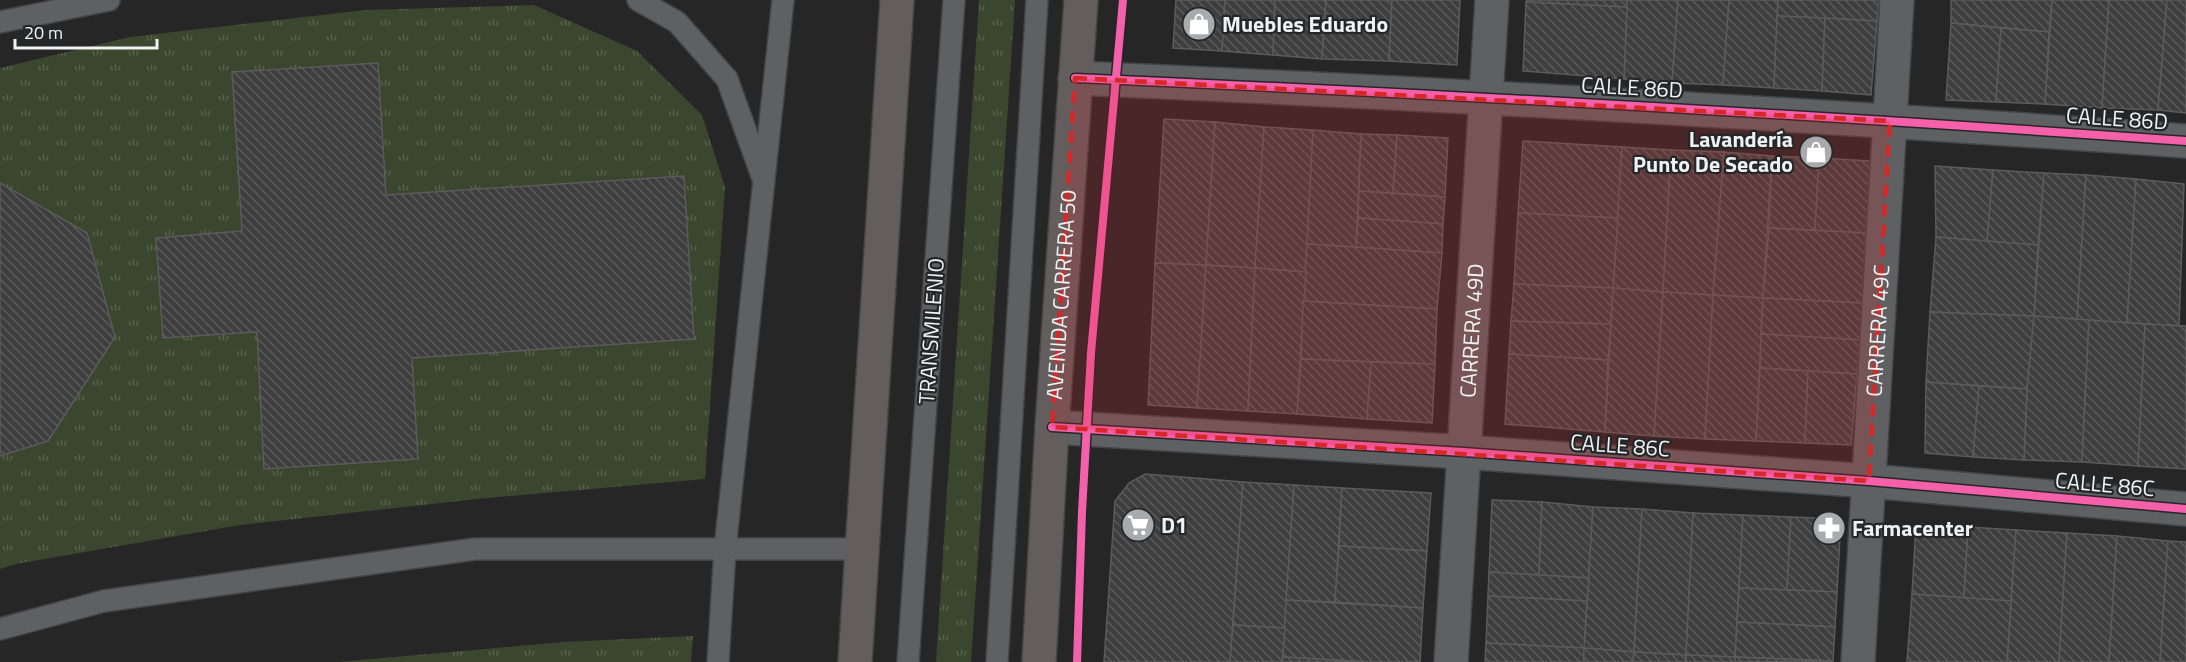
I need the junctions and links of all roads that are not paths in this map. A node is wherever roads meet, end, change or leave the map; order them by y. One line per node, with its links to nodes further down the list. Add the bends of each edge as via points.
1 (109, 0): 10 (lane)
2 (638, 0): 15 (lane, via 677,22 727,79)
3 (783, 0): 15 (lane)
4 (897, 0): 21 (main road)
5 (954, 0): 25 (lane, TRANSMILENIO)
6 (1037, 0): 26 (lane)
7 (1081, 0): 11 (main road, AVENIDA CARRERA 50)
8 (1492, 0): 12 (street, CARRERA 49D)
9 (1897, 0): 13 (street, CARRERA 49C)
10 (0, 22)
11 (1076, 78): 12 (street, CALLE 86D); 16 (main road, AVENIDA CARRERA 50)
12 (1485, 97): 13 (street, CALLE 86D); 17 (street, CARRERA 49D)
13 (1890, 120): 14 (street, CALLE 86D); 18 (street, CARRERA 49C)
14 (2186, 141)
15 (764, 182): 20 (lane)
16 (1052, 427): 17 (street, CALLE 86C); 27 (main road, AVENIDA CARRERA 50)
17 (1464, 452): 18 (street, CALLE 86C); 28 (street, CARRERA 49D)
18 (1869, 481): 19 (street, CALLE 86C); 29 (street, CARRERA 49C)
19 (2186, 509)
20 (725, 549): 21 (lane); 22 (lane, via 475,549 104,601); 23 (lane)
21 (862, 549): 24 (main road)
22 (0, 630)
23 (718, 662)
24 (855, 662)
25 (908, 662)
26 (997, 662)
27 (1039, 662)
28 (1451, 662)
29 (1858, 662)

